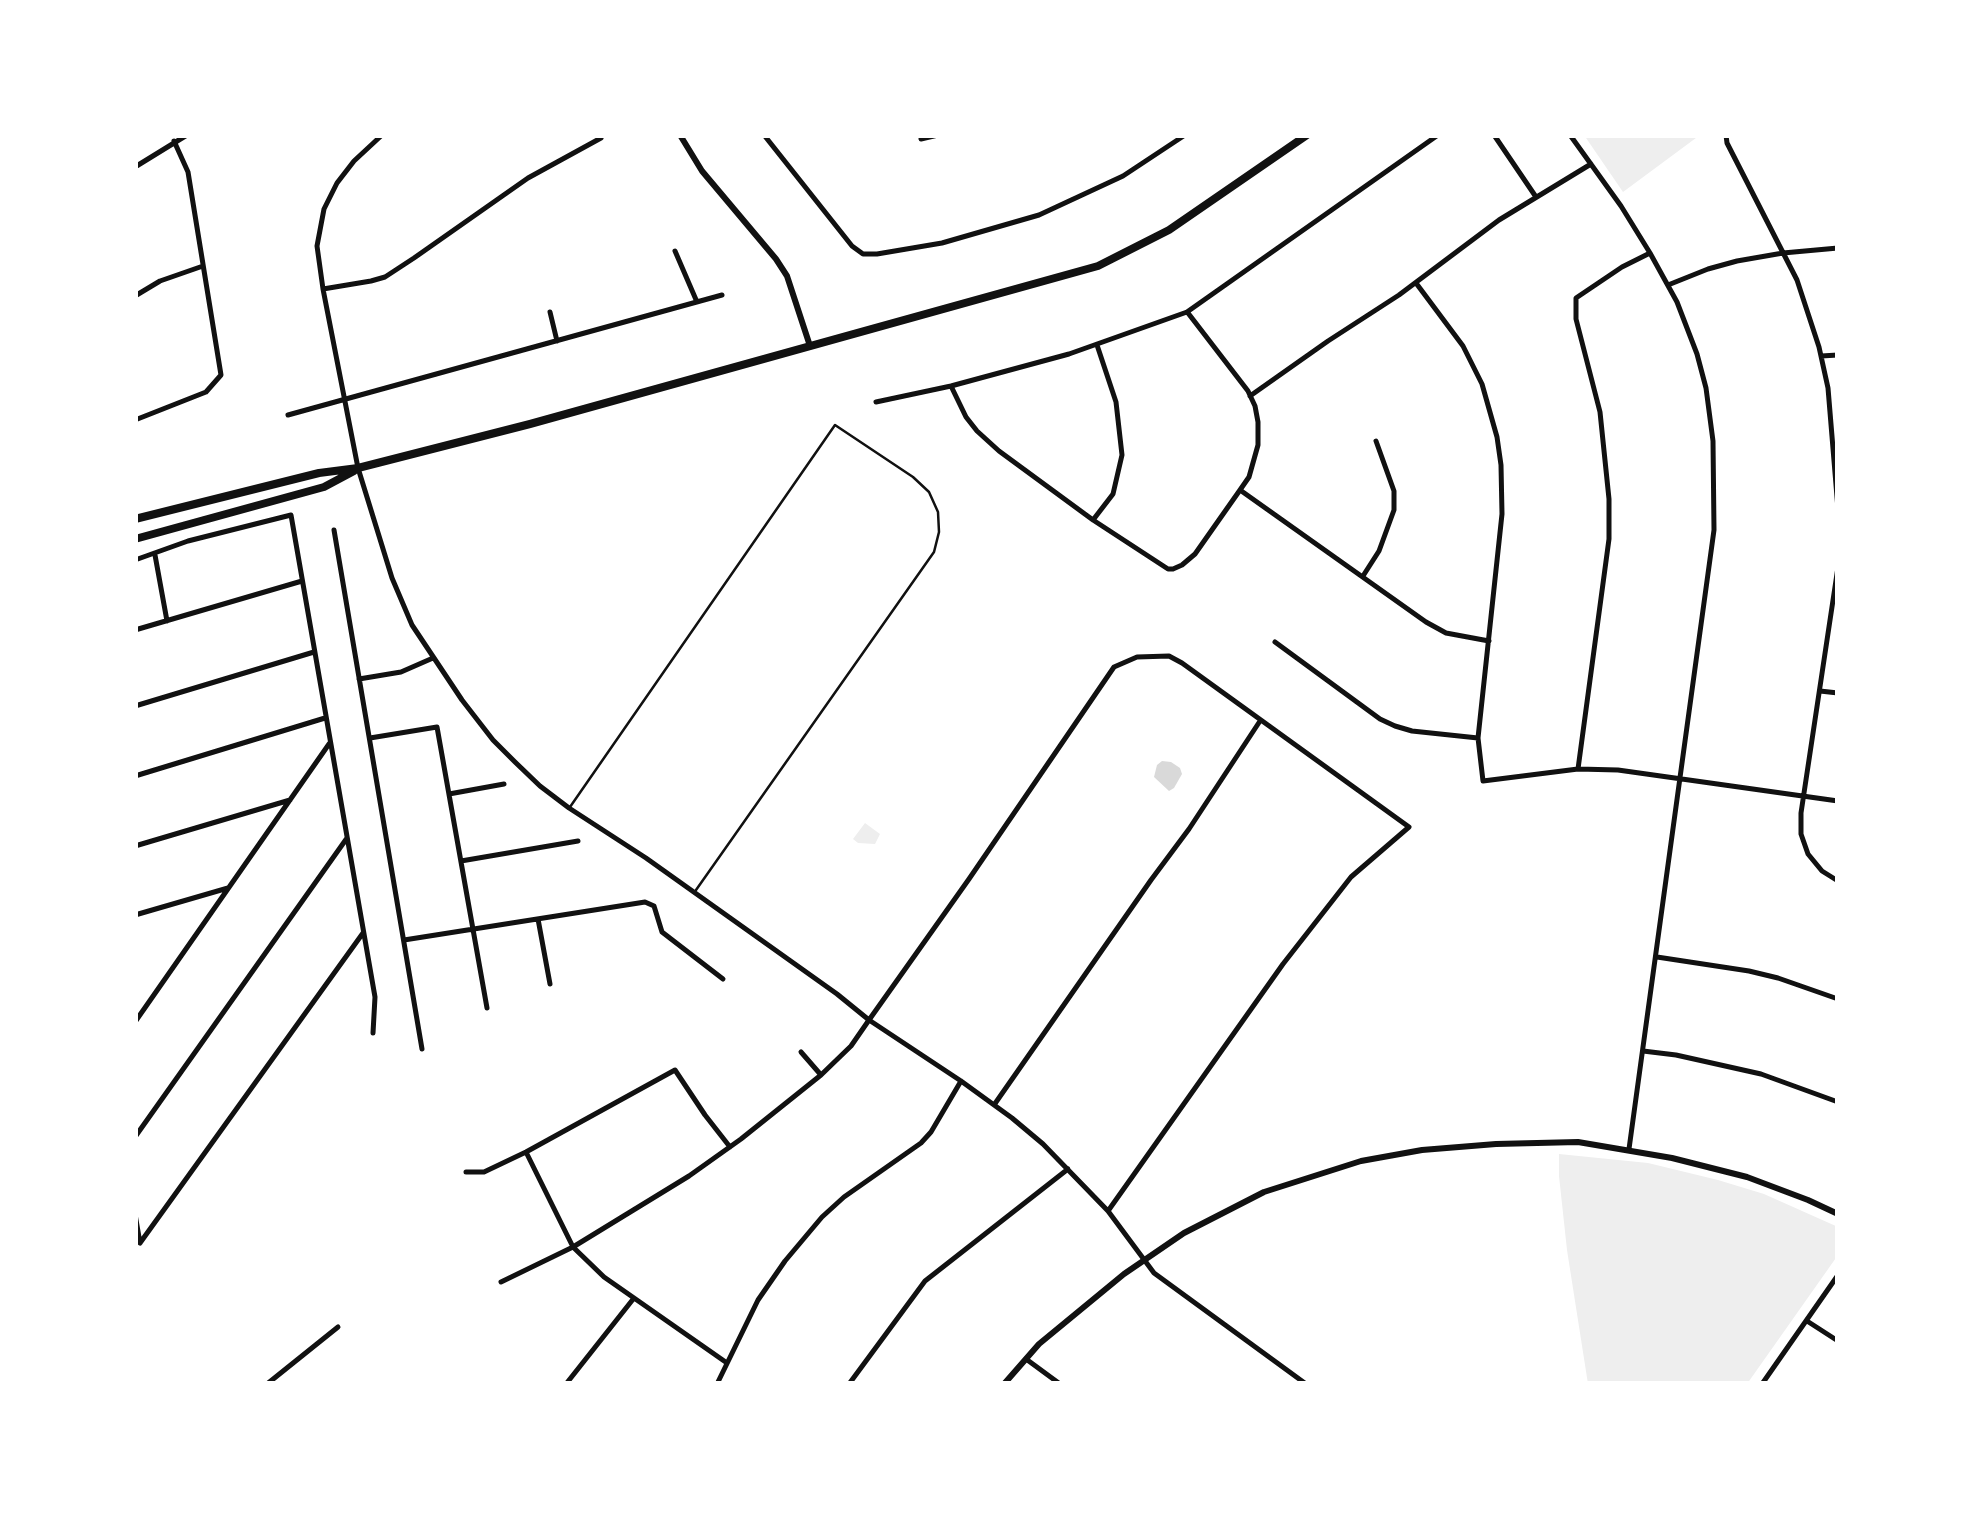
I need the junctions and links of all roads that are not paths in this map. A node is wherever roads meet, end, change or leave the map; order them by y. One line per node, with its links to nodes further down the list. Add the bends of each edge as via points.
1 (187, 135): 14 (street)
2 (382, 135): 25 (street, via 354,160 324,208 317,246)
3 (680, 135): 33 (street, via 787,276)
4 (764, 135): 6 (street, via 863,254 942,243 1039,216 1123,176)
5 (938, 135): 13 (street)
6 (1185, 135)
7 (1307, 135): 33 (main road, via 1169,230 1098,266)
8 (1438, 135): 30 (street)
9 (1494, 135): 17 (street)
10 (1570, 135): 15 (street)
11 (1726, 135): 21 (street)
12 (601, 138): 25 (street, via 528,178 385,277)
13 (921, 139)
14 (174, 142): 16 (street); 22 (street, via 188,172)
15 (1591, 164): 17 (street); 20 (street)
16 (135, 167)
17 (1536, 197): 23 (street)
18 (1838, 248): 21 (street)
19 (675, 251): 28 (street)
20 (1650, 253): 24 (street); 71 (street, via 1576,298 1600,412 1610,526)
21 (1783, 253): 24 (street); 35 (street)
22 (203, 266): 27 (street); 41 (street, via 221,375 206,392)
23 (1416, 283): 37 (street); 58 (street, via 1463,346 1497,437 1502,514)
24 (1668, 285): 73 (street, via 1697,354 1713,441 1714,530)
25 (323, 288): 38 (street)
26 (722, 295): 28 (street)
27 (135, 296)
28 (697, 302): 31 (street)
29 (550, 312): 31 (street)
30 (1187, 312): 32 (street); 37 (street)
31 (557, 341): 38 (street)
32 (1097, 345): 36 (street); 48 (street, via 1116,402 1122,455 1113,494)
33 (810, 346): 44 (main road)
34 (1838, 354): 35 (street)
35 (1821, 356): 43 (street)
36 (951, 386): 39 (street); 48 (street, via 977,431)
37 (1250, 396): 45 (street, via 1258,445)
38 (344, 399): 40 (street); 44 (street)
39 (876, 402)
40 (288, 415)
41 (135, 420)
42 (1376, 441): 54 (street, via 1394,510)
43 (1837, 459): 46 (street)
44 (358, 468): 47 (main road); 50 (main road, via 324,488); 61 (street, via 392,578)
45 (1240, 490): 48 (street, via 1195,554 1173,569); 54 (street)
46 (1838, 509)
47 (135, 519)
48 (1093, 520)
49 (334, 530): 62 (street)
50 (135, 540)
51 (154, 554): 52 (street); 55 (street, via 291,515); 56 (street)
52 (135, 560)
53 (1838, 567): 63 (street)
54 (1363, 576): 58 (street, via 1446,633)
55 (302, 581): 56 (street); 60 (street)
56 (167, 620): 57 (street)
57 (135, 630)
58 (1488, 641): 69 (street)
59 (1275, 642): 69 (street, via 1380,719 1412,731)
60 (314, 652): 65 (street); 66 (street)
61 (432, 658): 62 (street, via 402,672); 79 (street, via 493,740)
62 (359, 679): 68 (street)
63 (1820, 691): 64 (street); 76 (street)
64 (1838, 693)
65 (135, 706)
66 (325, 718): 70 (street); 72 (street)
67 (1260, 721): 97 (street, via 1169,656 1137,657 1114,667); 106 (street); 113 (street, via 1409,827 1351,877 1282,964)
68 (370, 738): 75 (street, via 437,728); 91 (street)
69 (1478, 738): 71 (street, via 1483,782)
70 (329, 744): 77 (street); 80 (street)
71 (1578, 769): 73 (street)
72 (135, 776)
73 (1680, 778): 76 (street); 92 (street)
74 (504, 784): 75 (street)
75 (448, 794): 83 (street)
76 (1804, 795): 78 (street); 84 (street, via 1808,854)
77 (290, 800): 82 (street); 85 (street)
78 (1838, 801)
79 (569, 808): 86 (street); 86 (lane, via 835,425 914,477 938,512 934,552)
80 (347, 838): 90 (street); 107 (street)
81 (578, 841): 83 (street)
82 (135, 846)
83 (461, 862): 89 (street)
84 (1838, 881)
85 (229, 888): 87 (street); 98 (street)
86 (694, 894): 97 (street)
87 (135, 915)
88 (538, 918): 89 (street); 93 (street, via 645,902 654,906 662,932); 94 (street)
89 (473, 929): 91 (street); 96 (street)
90 (364, 933): 99 (street, via 375,996); 114 (street, via 140,1243)
91 (404, 940): 100 (street)
92 (1657, 957): 95 (street, via 1764,974); 101 (street)
93 (723, 979)
94 (550, 984)
95 (1838, 999)
96 (487, 1008)
97 (869, 1020): 103 (street); 104 (street)
98 (135, 1022)
99 (373, 1033)
100 (422, 1049)
101 (1643, 1051): 105 (street, via 1761,1074); 109 (street)
102 (800, 1052): 103 (street)
103 (821, 1075): 108 (street)
104 (962, 1081): 106 (street); 125 (street, via 932,1132 844,1197 794,1250 758,1300)
105 (1838, 1102)
106 (994, 1104): 111 (street)
107 (135, 1137)
108 (730, 1147): 110 (street, via 676,1070); 116 (street)
109 (1629, 1150): 115 (street, via 1747,1177); 117 (street, via 1548,1142 1361,1161 1264,1192)
110 (526, 1152): 112 (street, via 484,1172); 116 (street)
111 (1068, 1168): 113 (street); 129 (street, via 925,1281)
112 (466, 1172)
113 (1108, 1211): 117 (street)
114 (135, 1214)
115 (1838, 1214)
116 (573, 1247): 119 (street); 120 (street)
117 (1144, 1260): 124 (street); 132 (street, via 1176,1292)
118 (1838, 1274): 121 (street)
119 (501, 1282)
120 (634, 1298): 125 (street); 127 (street)
121 (1806, 1321): 123 (street); 133 (street)
122 (338, 1327): 126 (street)
123 (1838, 1341)
124 (1026, 1359): 130 (street); 131 (street)
125 (727, 1363): 128 (street)
126 (266, 1384)
127 (566, 1384)
128 (717, 1384)
129 (849, 1384)
130 (1004, 1384)
131 (1060, 1384)
132 (1306, 1384)
133 (1762, 1384)

